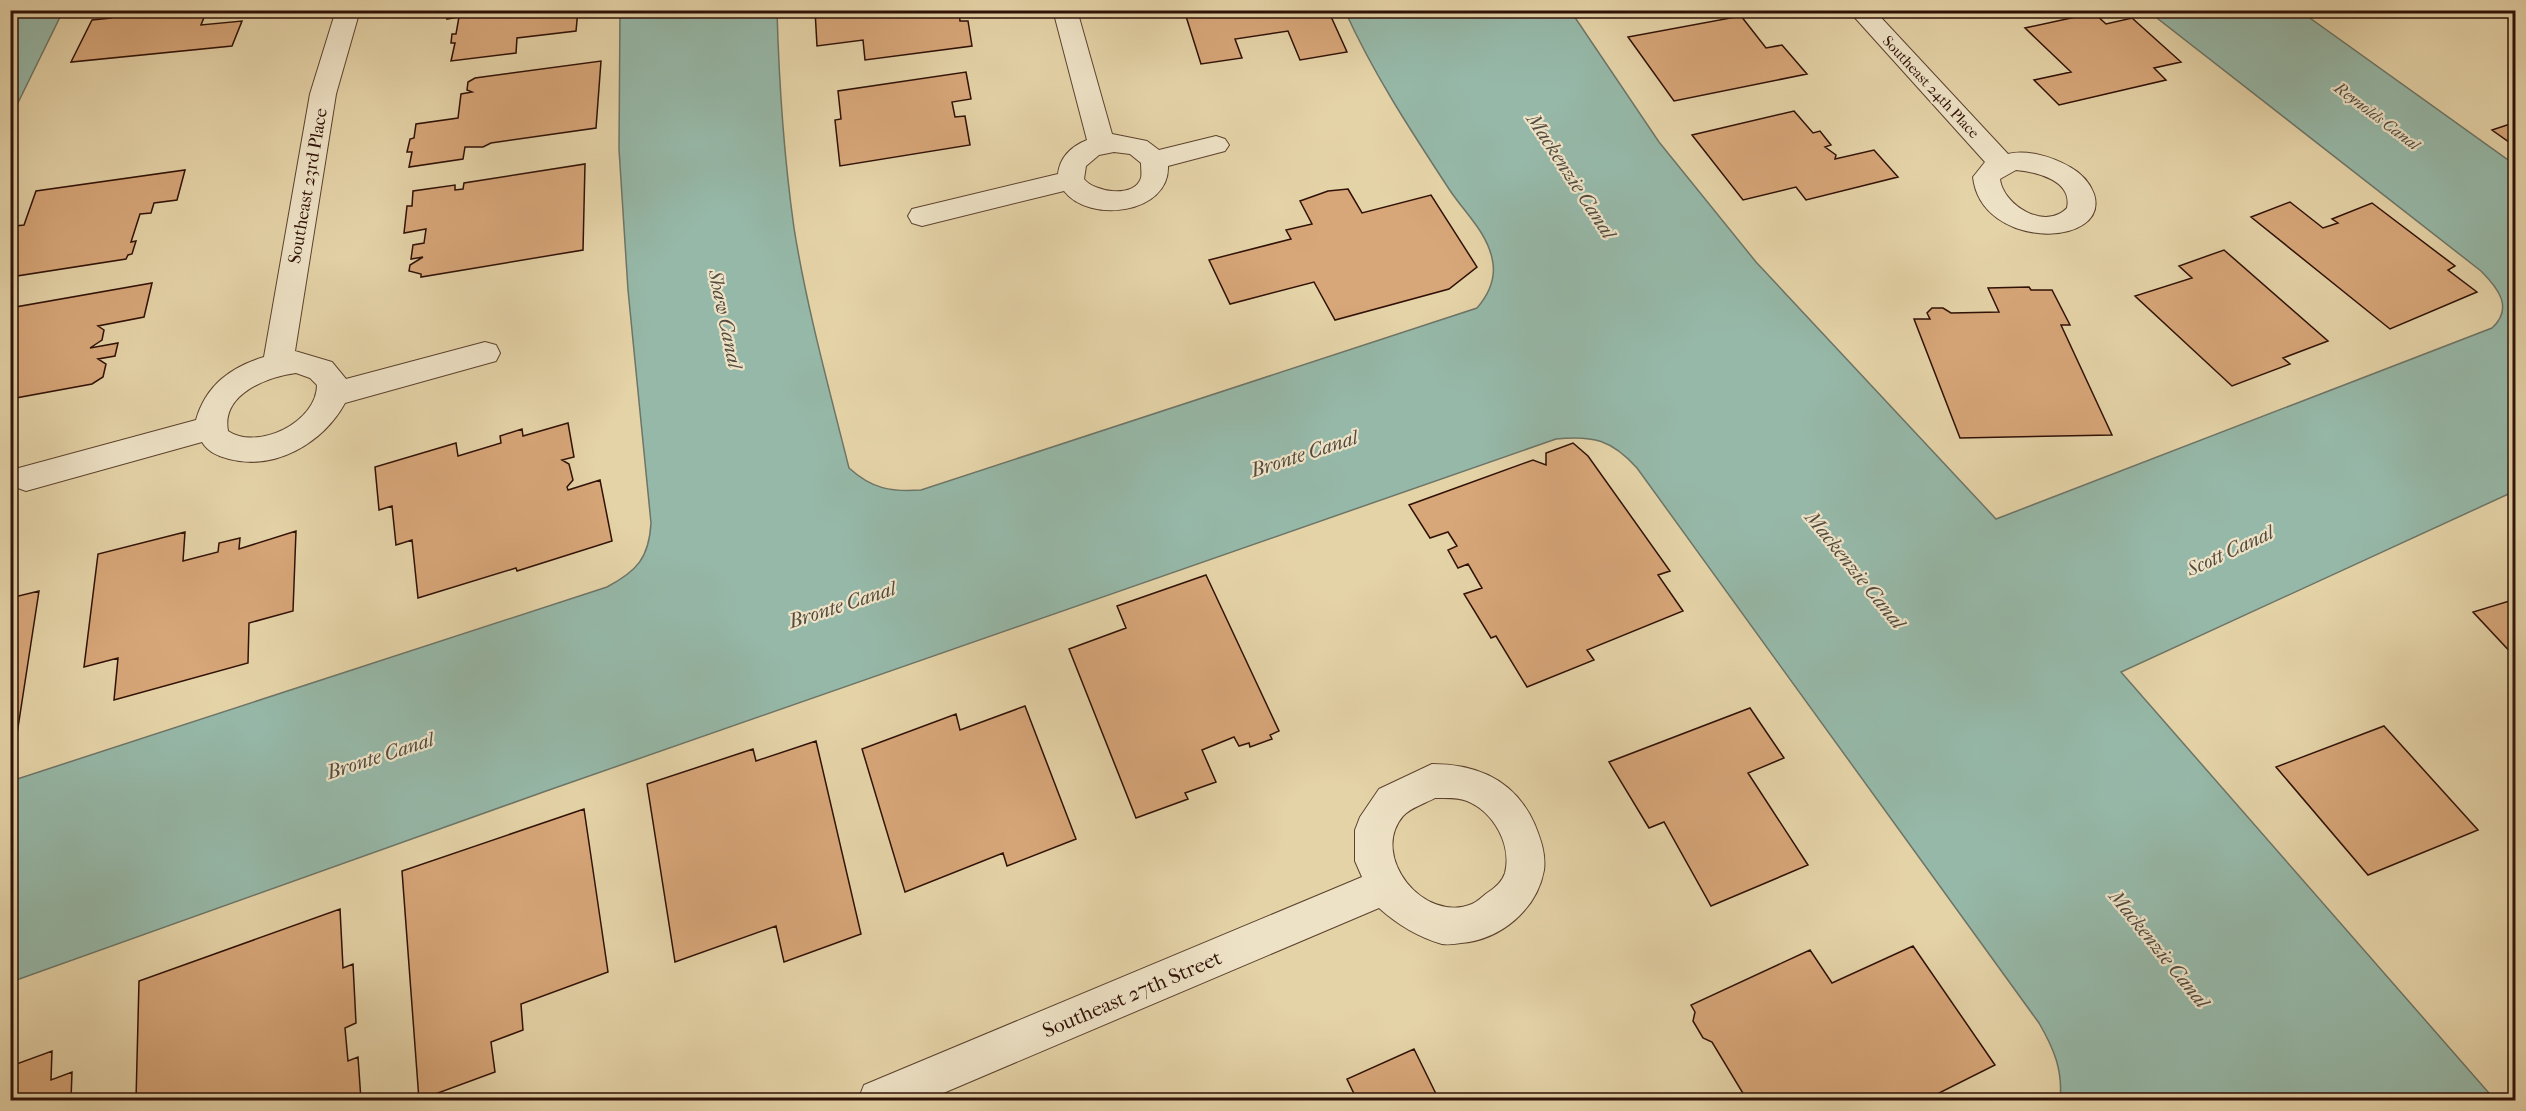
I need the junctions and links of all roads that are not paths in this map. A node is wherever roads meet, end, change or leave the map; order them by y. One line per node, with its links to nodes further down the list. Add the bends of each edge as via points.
1 (348, 10): 11 (street, Southeast 23rd Place, via 323,94)
2 (1065, 10): 4 (street)
3 (1860, 10): 7 (street, Southeast 24th Place)
4 (1102, 145): 6 (street, via 1138,147); 8 (street, via 1089,148 1073,163)
5 (1216, 145): 6 (street)
6 (1154, 160): 8 (street, via 1156,177 1151,185 1126,199 1094,199 1075,188)
7 (2002, 164)
8 (1071, 180): 9 (street)
9 (922, 216)
10 (485, 353): 12 (street)
11 (278, 364): 12 (street, via 313,365 325,372); 13 (street, via 227,389 211,415)
12 (334, 394): 13 (street, via 318,422 283,444 263,449 228,447 216,439)
13 (210, 428): 14 (street)
14 (26, 478)
15 (1384, 887): 16 (street, Southeast 27th Street)
16 (879, 1101)

